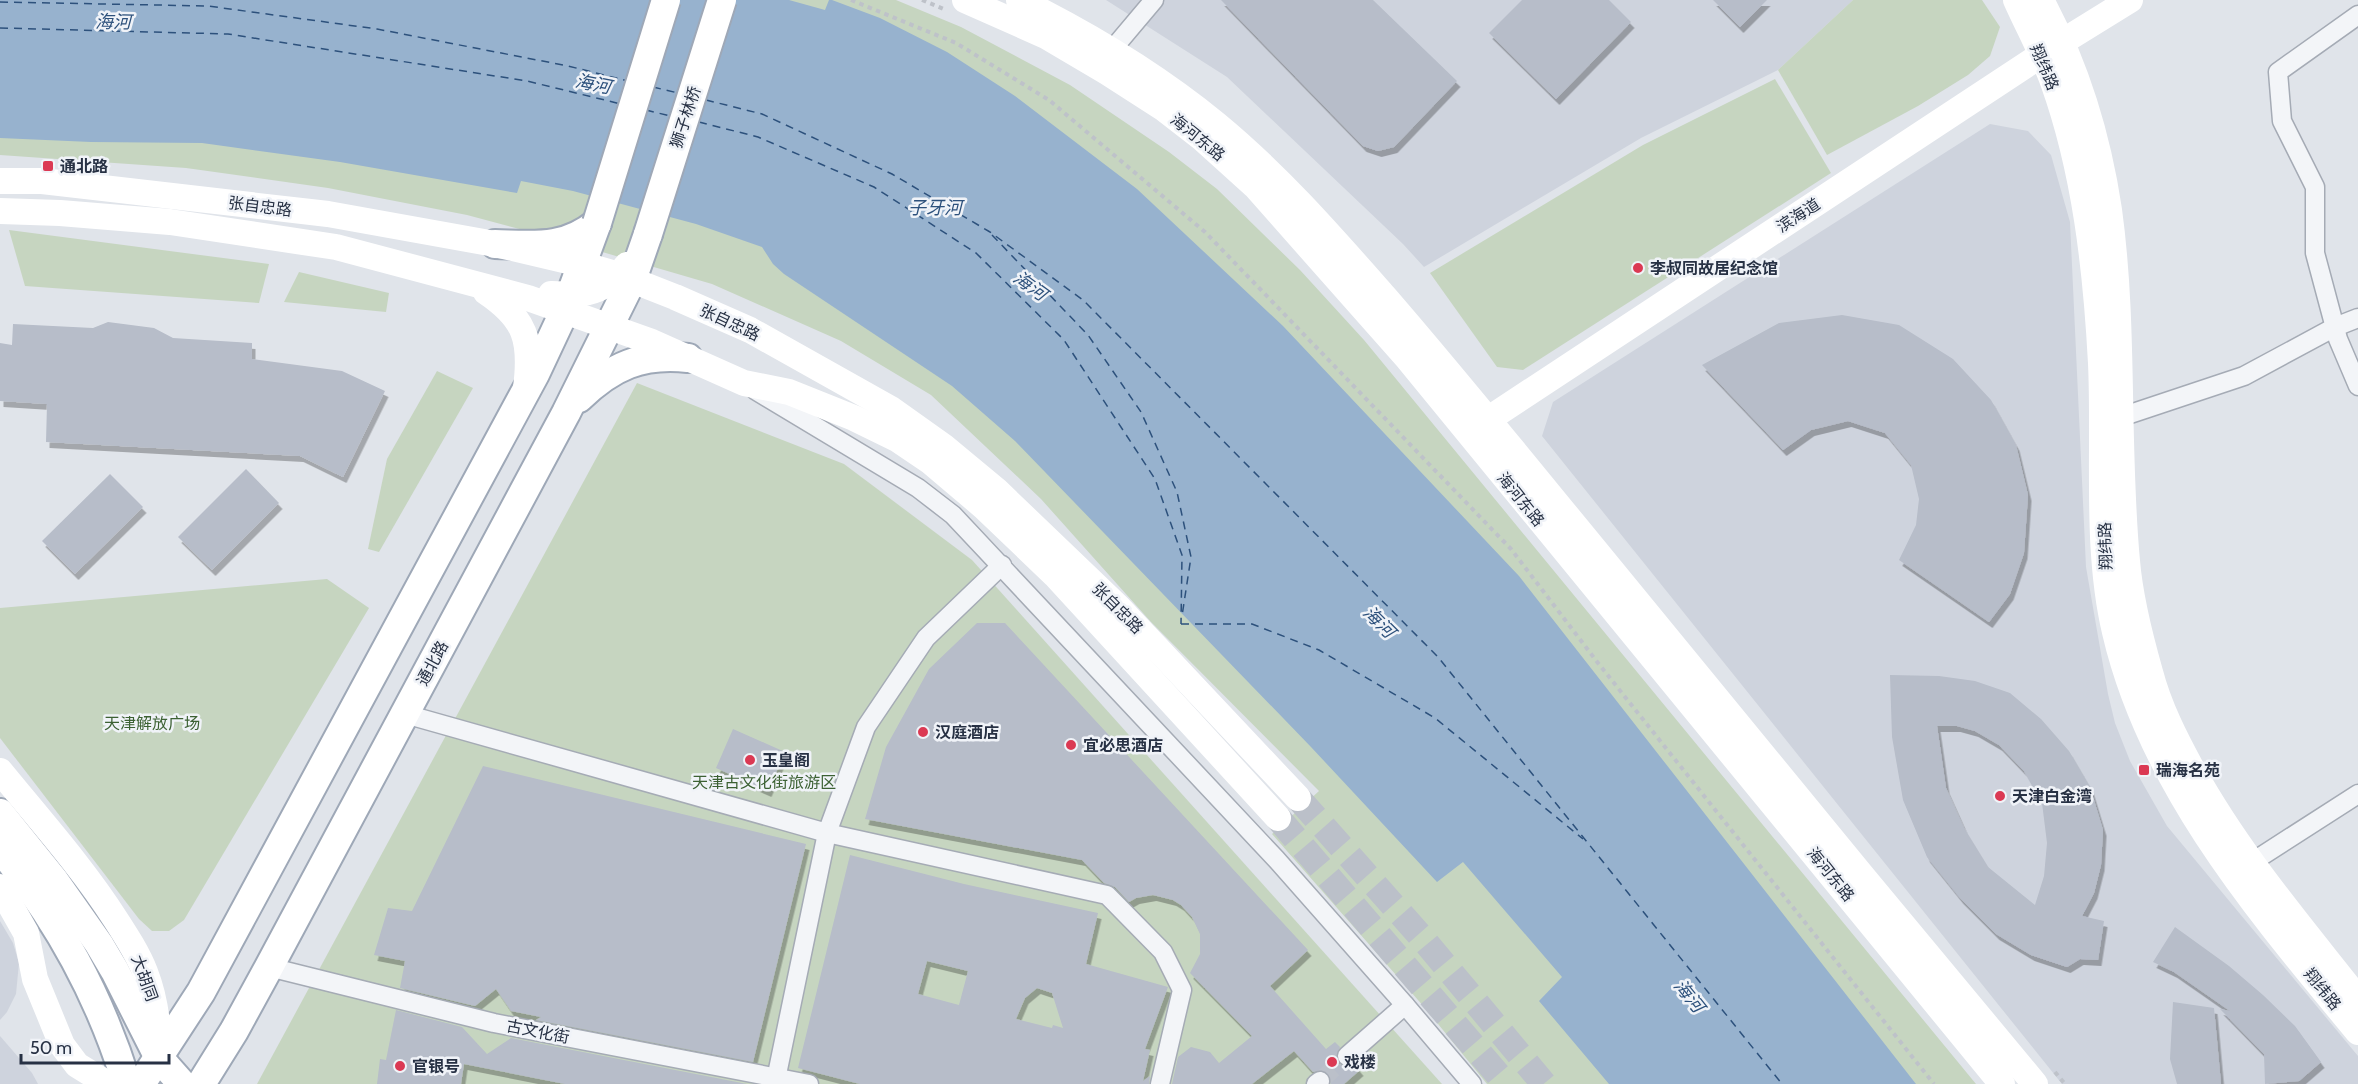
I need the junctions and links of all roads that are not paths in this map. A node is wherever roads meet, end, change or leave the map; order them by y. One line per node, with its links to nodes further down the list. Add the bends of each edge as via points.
1 (666, 0): 14 (main road, bridge)
2 (722, 0): 15 (main road, 狮子林桥, bridge)
3 (1019, 0): 11 (street, 海河东路)
4 (1154, 0): 11 (street)
5 (2016, 0): 10 (street, 翔纬路)
6 (2041, 0): 10 (street, 翔纬路)
7 (2130, 0): 10 (street, 滨海道)
8 (959, 6): 31 (street, 海河东路, via 1046,36 1162,108 1203,140 1255,186 1408,359)
9 (2358, 15): 23 (street, via 2278,72 2282,120 2315,187 2315,253)
10 (2051, 49): 29 (street, 翔纬路, via 2053,81 2085,208 2101,364); 30 (street, 滨海道)
11 (1111, 51): 30 (street, 海河东路, via 1199,111 1268,171 1333,238)
12 (0, 181): 16 (street, 张自忠路, via 42,181 328,214)
13 (0, 211): 19 (street, 张自忠路, via 170,222 336,247)
14 (597, 223): 16 (main road, via 562,243); 17 (main road)
15 (648, 234): 18 (main road, 通北路)
16 (495, 244): 17 (street, 张自忠路)
17 (581, 264): 18 (street, 张自忠路); 20 (main road)
18 (626, 278): 20 (street); 22 (main road, 通北路); 36 (street, 张自忠路, via 686,301 776,344 891,409 944,446 996,489 1119,608)
19 (473, 283): 20 (street); 27 (street, via 514,313 528,347)
20 (568, 303): 22 (street, 张自忠路); 27 (main road)
21 (2358, 318): 23 (street)
22 (610, 327): 24 (street, 张自忠路); 28 (main road, 通北路)
23 (2335, 327): 26 (street); 29 (street, via 2244,376)
24 (688, 358): 25 (street, 张自忠路); 28 (main road, via 648,357 630,362 595,384)
25 (744, 382): 32 (street, via 918,488 953,515); 38 (street, 张自忠路, via 823,404 897,439 931,462 1055,575)
26 (2358, 386)
27 (526, 392): 49 (main road, via 201,992)
28 (566, 413): 33 (main road, 通北路)
29 (2111, 418): 41 (street, 翔纬路, via 2127,563 2150,674 2178,744)
30 (1489, 419): 31 (street, 滨海道); 60 (street, 海河东路)
31 (1467, 434): 59 (street, 海河东路)
32 (1002, 565): 39 (street, via 926,638 866,727); 46 (street)
33 (405, 714): 39 (street); 44 (main road, 通北路)
34 (0, 771): 49 (street, 大胡同, via 72,858 135,951 155,1003)
35 (2358, 794): 41 (street)
36 (1298, 798)
37 (0, 813): 43 (main road)
38 (1278, 818)
39 (827, 833): 50 (street); 57 (street, via 1107,895 1163,952 1182,990)
40 (0, 848): 43 (main road)
41 (2242, 869): 45 (street, 翔纬路); 47 (street, 翔纬路, via 2307,970)
42 (0, 887): 51 (street, via 26,933 35,979 62,1045 77,1065)
43 (47, 889): 49 (main road, 大胡同, via 115,971); 52 (main road, via 112,1036)
44 (269, 967): 50 (street, 古文化街, via 494,1023); 55 (main road, 通北路)
45 (2358, 999)
46 (1406, 1005): 48 (street); 58 (street)
47 (2358, 1032)
48 (1347, 1056)
49 (159, 1058): 53 (main road); 54 (main road)
50 (776, 1080): 56 (street, 古文化街)
51 (108, 1084)
52 (127, 1084)
53 (141, 1084)
54 (182, 1084)
55 (201, 1084)
56 (809, 1084)
57 (1161, 1084)
58 (1472, 1084)
59 (2002, 1084)
60 (2035, 1084)

